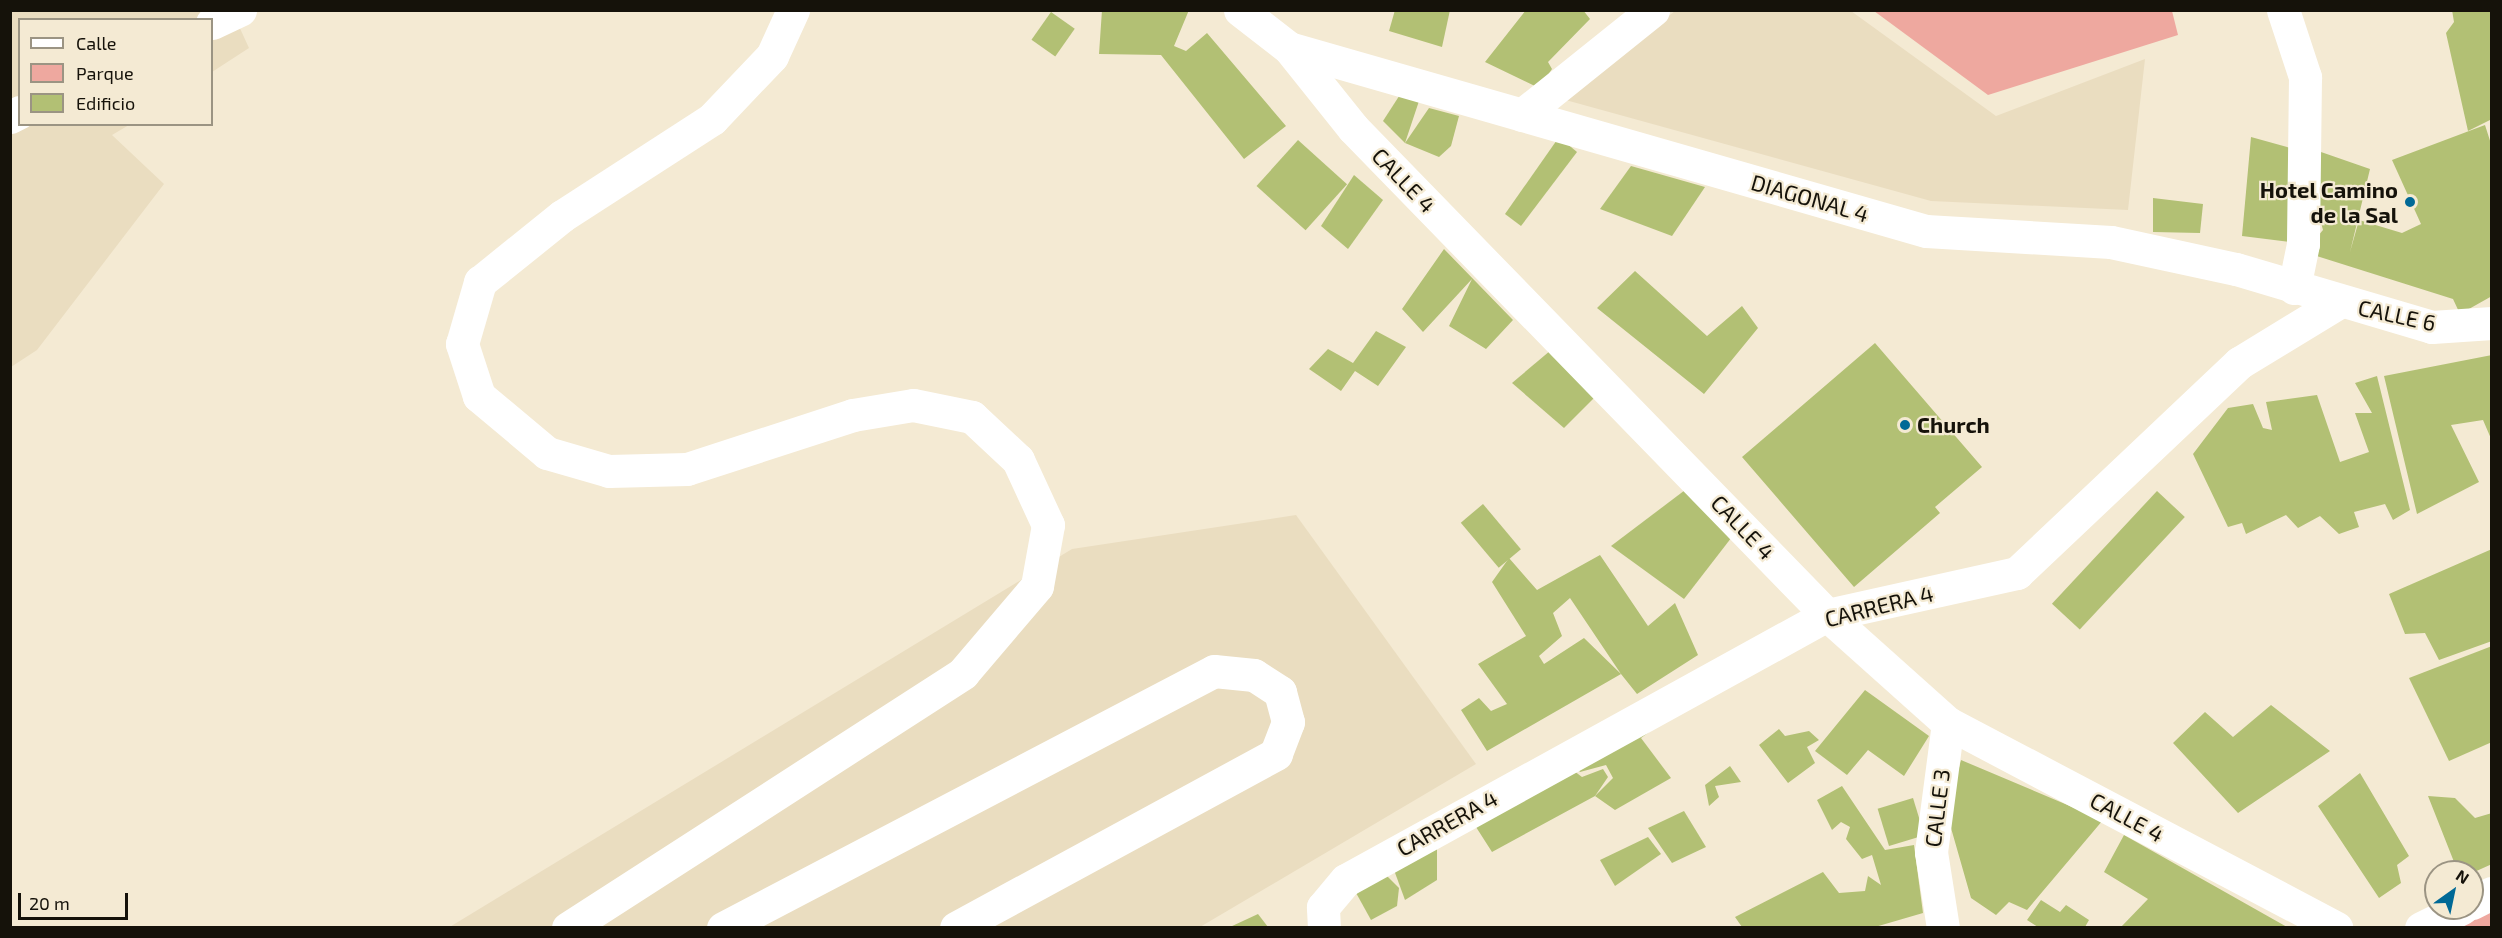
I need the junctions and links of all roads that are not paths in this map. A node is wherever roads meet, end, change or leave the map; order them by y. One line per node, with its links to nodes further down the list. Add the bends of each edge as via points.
1 (240, 10): 6 (street)
2 (793, 10): 16 (street, via 772,56 712,119 562,216 480,282 462,344 479,396 547,453 609,471 687,469 854,415 913,405 972,417 1018,460 1048,525 1037,586 963,673)
3 (1240, 10): 7 (street, CALLE 4)
4 (1653, 10): 8 (street)
5 (2283, 10): 9 (street, via 2306,77 2303,244)
6 (213, 23)
7 (1289, 48): 8 (street, DIAGONAL 4); 12 (street, CALLE 4, via 1353,128)
8 (1522, 115): 9 (street, DIAGONAL 4, via 1926,231 2110,242 2236,269)
9 (2294, 288): 10 (street, DIAGONAL 4)
10 (2339, 302): 11 (street, CALLE 6, via 2432,327); 12 (street, CARRERA 4, via 2238,363 2017,573)
11 (2492, 323)
12 (1827, 615): 13 (street, CALLE 4); 14 (street, CARRERA 4, via 1346,880)
13 (1948, 723): 19 (street, CALLE 3, via 1930,852); 20 (street, CALLE 4)
14 (1324, 917)
15 (2436, 920): 21 (street)
16 (568, 927)
17 (723, 927): 18 (street, via 1214,671 1254,675 1280,692 1288,722 1276,754)
18 (956, 927)
19 (1942, 927)
20 (2336, 927)
21 (2421, 927)

